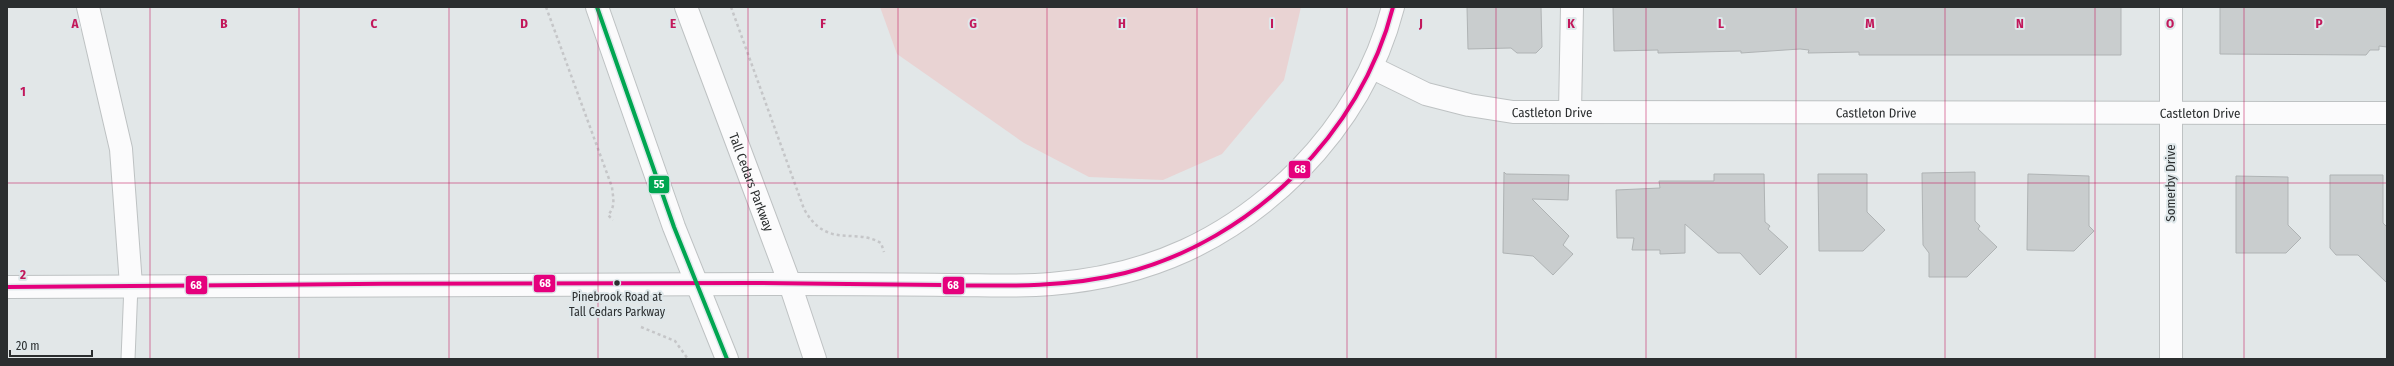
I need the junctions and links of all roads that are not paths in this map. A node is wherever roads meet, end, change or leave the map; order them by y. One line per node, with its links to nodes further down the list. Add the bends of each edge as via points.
1 (88, 7): 13 (street, via 121,149)
2 (597, 7): 11 (street, via 674,226)
3 (686, 7): 12 (street, Tall Cedars Parkway)
4 (1394, 7): 7 (street)
5 (1572, 7): 8 (street)
6 (2171, 7): 9 (street, Somerby Drive)
7 (1372, 68): 8 (street, Castleton Drive, via 1426,94 1469,105 1513,112); 12 (street, via 1366,82 1328,137 1283,186 1238,222 1209,240 1161,261 1125,273 1051,284)
8 (1570, 112): 9 (street, Castleton Drive)
9 (2170, 112): 10 (street, Castleton Drive); 18 (street, Somerby Drive)
10 (2387, 113)
11 (697, 283): 12 (street); 13 (street); 16 (street)
12 (790, 284): 17 (street, Tall Cedars Parkway)
13 (131, 285): 14 (street); 15 (lane)
14 (7, 287)
15 (128, 359)
16 (727, 359)
17 (815, 359)
18 (2171, 359)

